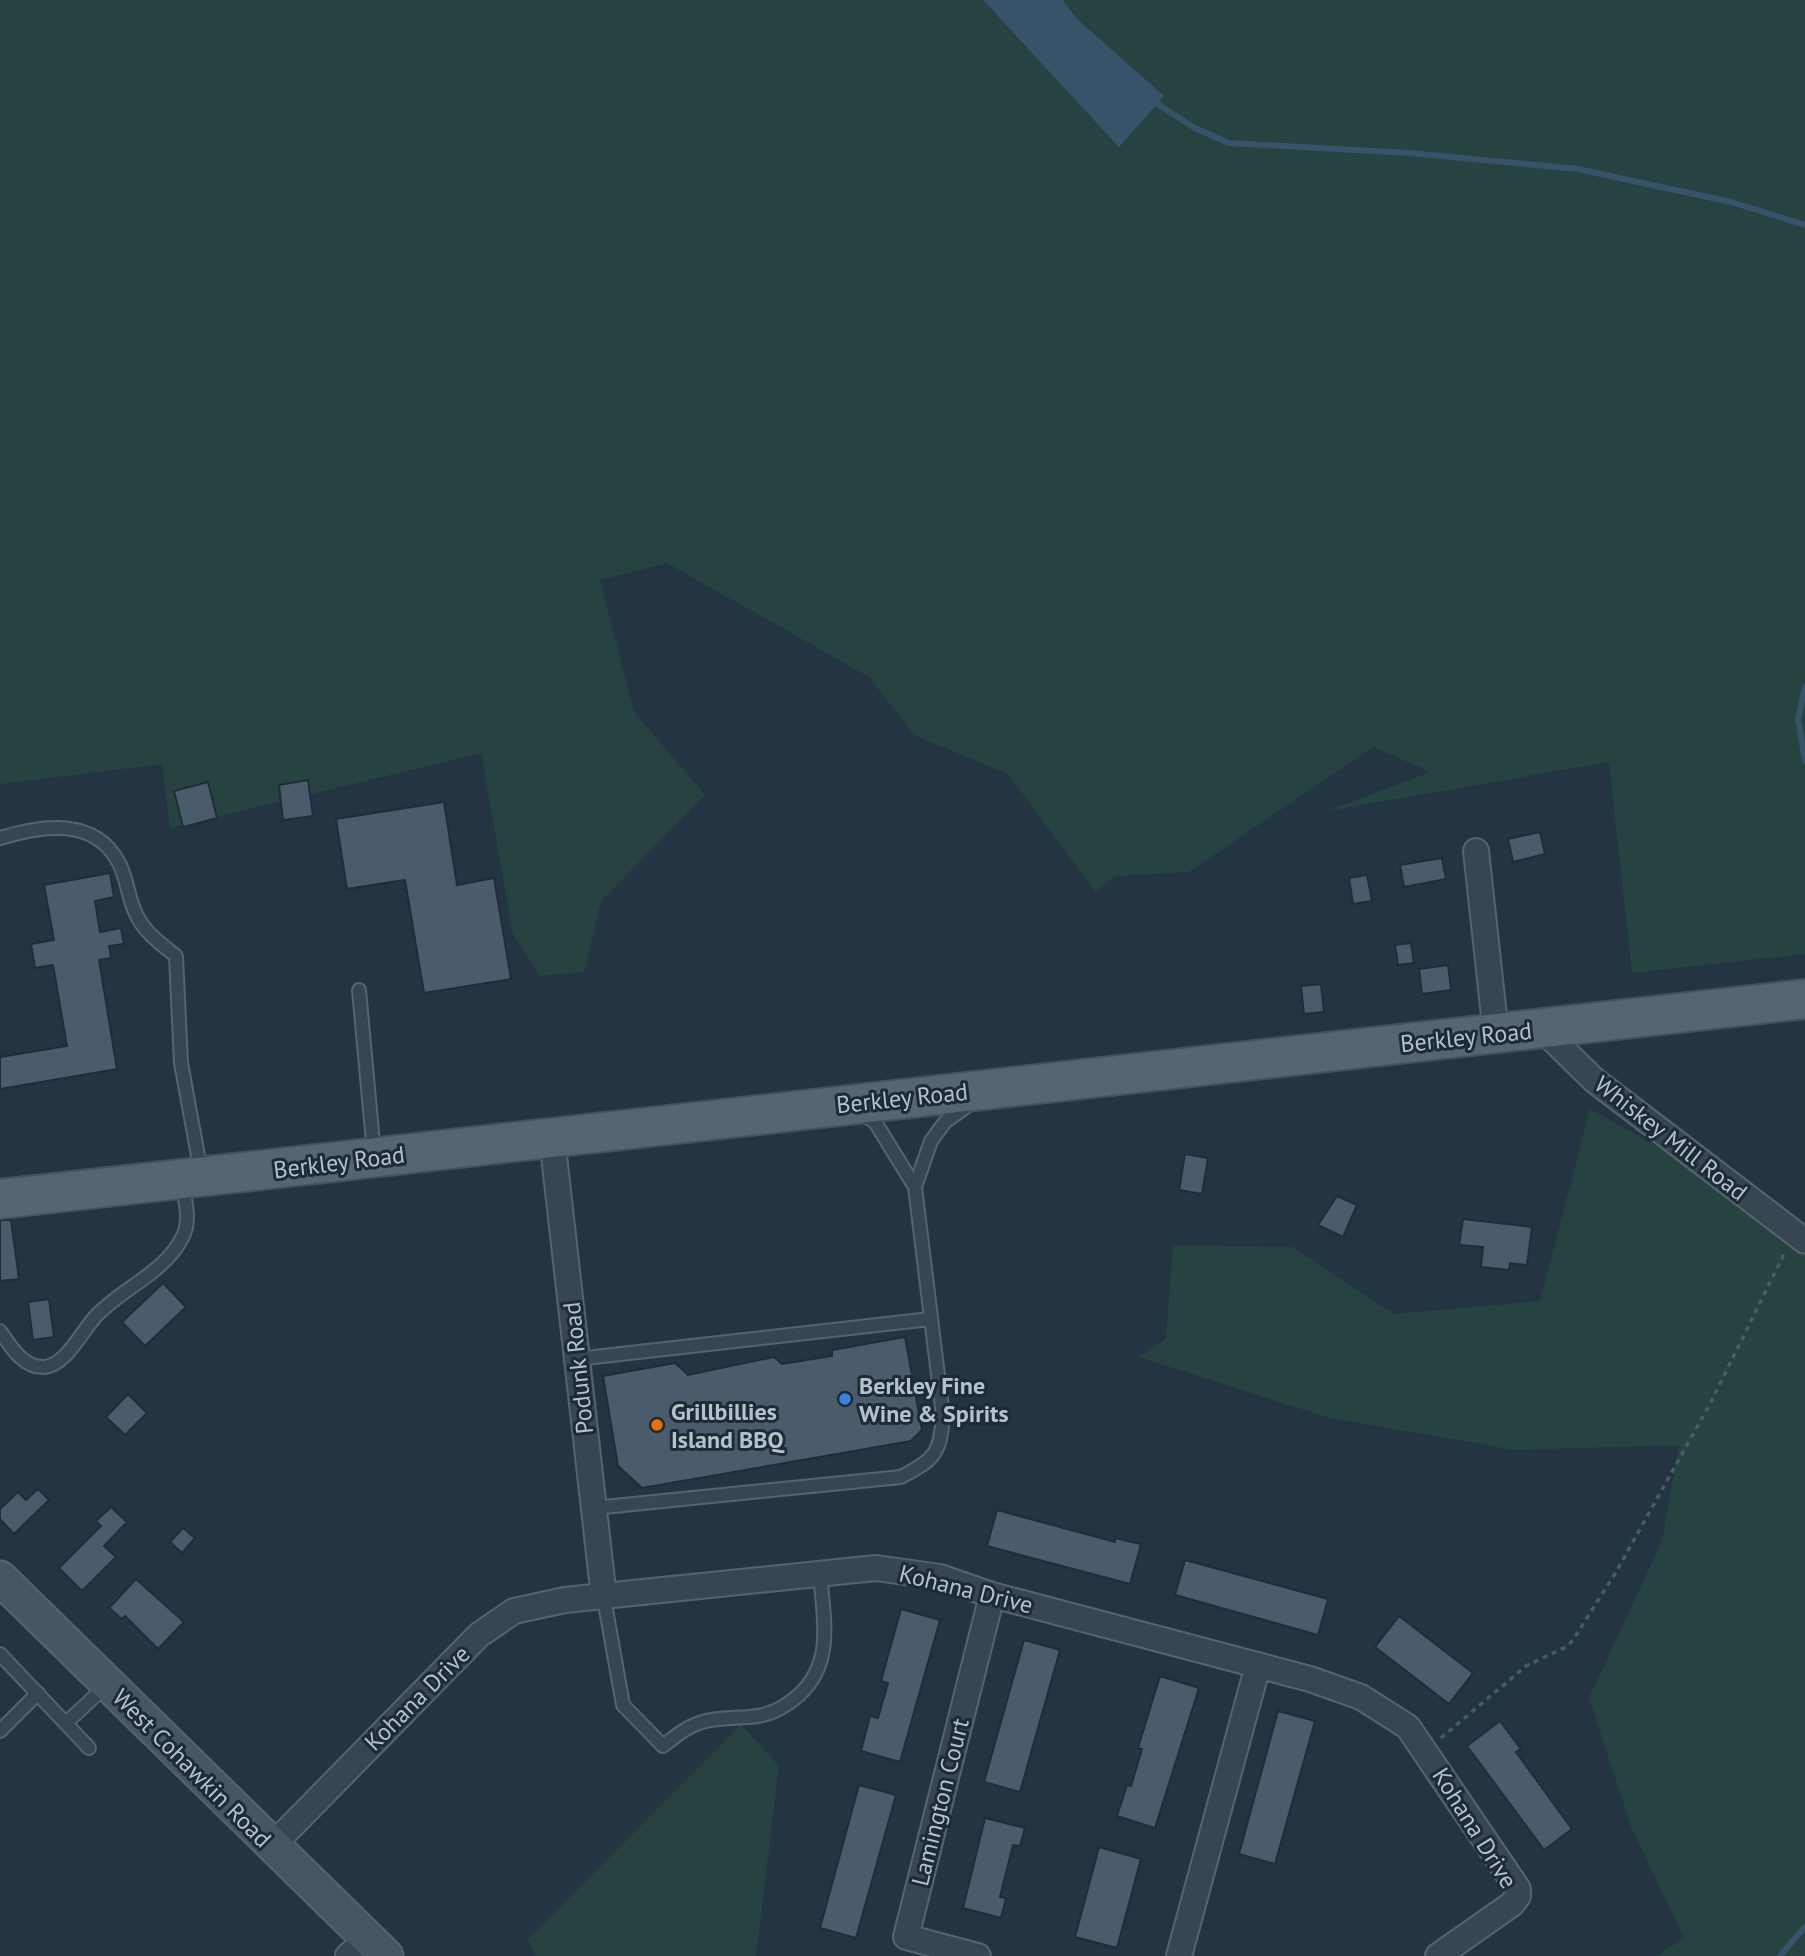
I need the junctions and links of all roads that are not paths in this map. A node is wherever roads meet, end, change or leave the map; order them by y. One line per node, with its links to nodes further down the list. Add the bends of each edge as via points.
1 (0, 838): 11 (lane, via 68,828 97,835 118,862 136,916 151,936 176,956)
2 (1476, 851): 6 (street)
3 (359, 990): 10 (lane)
4 (1805, 999): 5 (main road, Berkley Road)
5 (1541, 1028): 6 (main road, Berkley Road); 14 (street, Whiskey Mill Road, via 1594,1080)
6 (1496, 1034): 7 (main road, Berkley Road)
7 (989, 1089): 8 (main road, Berkley Road); 12 (lane, via 945,1122 932,1140)
8 (844, 1105): 9 (main road, Berkley Road); 12 (lane, via 875,1122)
9 (552, 1138): 10 (main road, Berkley Road); 17 (street, Podunk Road)
10 (374, 1158): 11 (main road, Berkley Road)
11 (191, 1179): 13 (main road, Berkley Road); 16 (lane, via 185,1234 173,1253 116,1296 58,1362 44,1367 27,1363)
12 (915, 1186): 15 (lane)
13 (0, 1199)
14 (1800, 1237)
15 (930, 1319): 17 (lane); 18 (lane, via 943,1416 940,1446 923,1465 901,1477)
16 (0, 1331)
17 (577, 1359): 18 (street, Podunk Road)
18 (594, 1508): 22 (street, Podunk Road)
19 (820, 1573): 21 (street, Kohana Drive, via 876,1568 940,1577); 22 (street, Kohana Drive); 22 (lane, via 825,1646 816,1677 779,1709 764,1715 708,1720 663,1745 623,1705)
20 (0, 1578): 25 (main road, West Cohawkin Road)
21 (992, 1595): 24 (street, Kohana Drive); 32 (street, Lamington Court, via 906,1937)
22 (604, 1598): 30 (street, Kohana Drive, via 565,1600 514,1611 479,1635)
23 (0, 1654): 26 (lane)
24 (1258, 1665): 33 (street); 34 (street, Kohana Drive, via 1361,1697 1408,1727 1518,1889 1512,1904)
25 (108, 1685): 27 (lane); 30 (main road, West Cohawkin Road)
26 (38, 1693): 27 (lane); 28 (lane)
27 (66, 1723): 29 (lane)
28 (0, 1731)
29 (89, 1748)
30 (272, 1846): 31 (main road, West Cohawkin Road)
31 (368, 1950)
32 (978, 1956)
33 (1179, 1956)
34 (1438, 1956)

